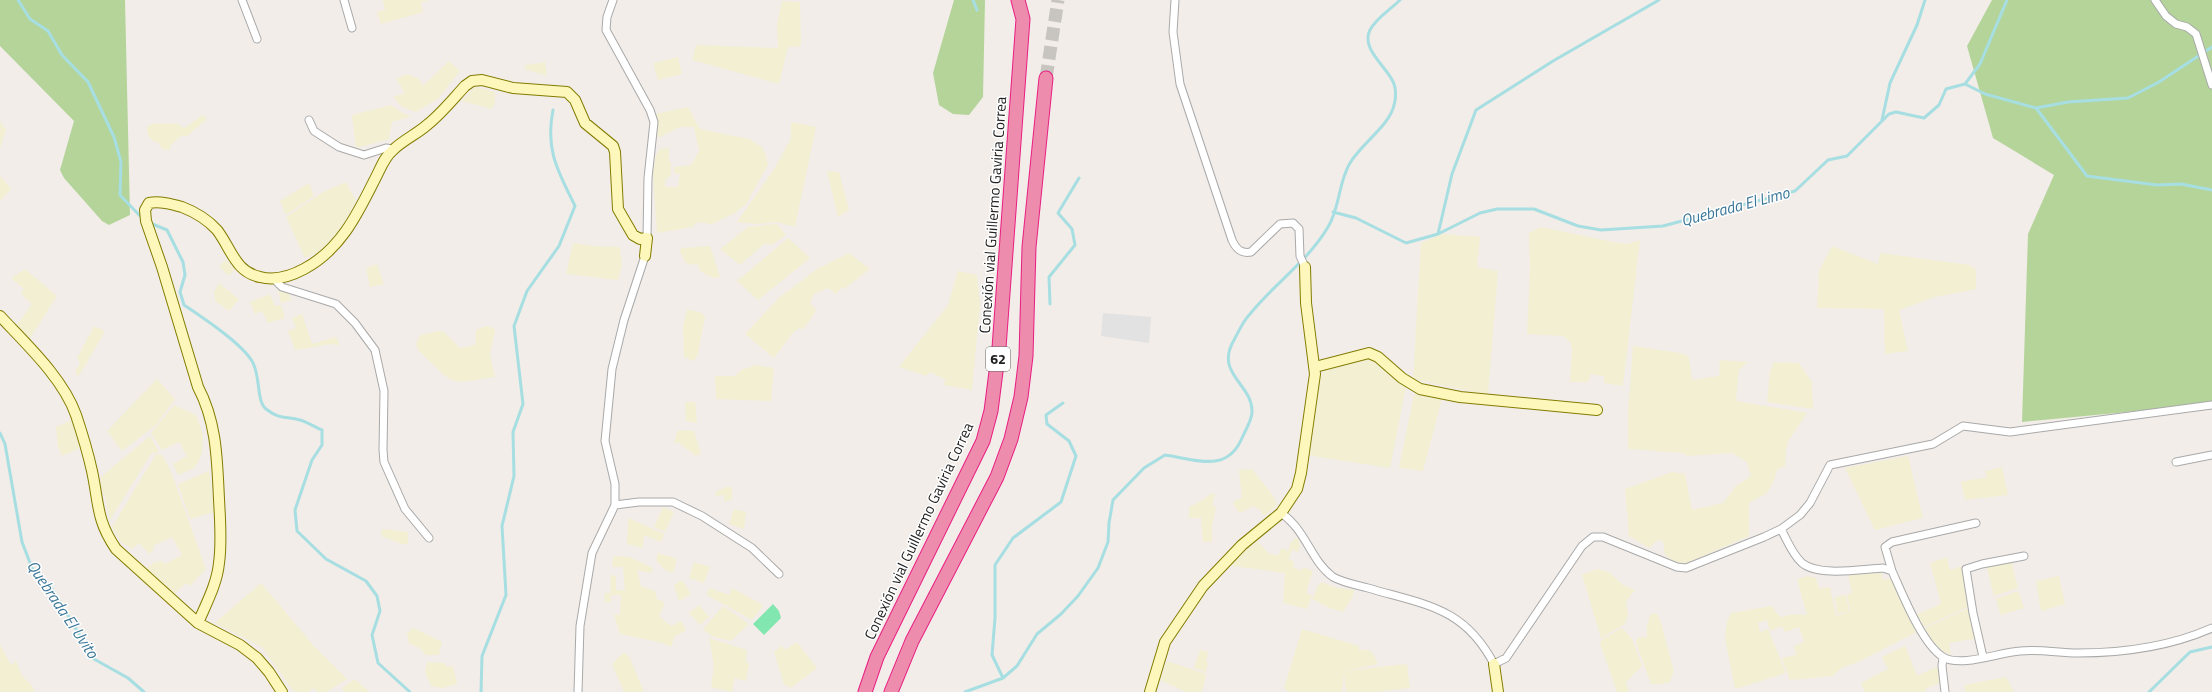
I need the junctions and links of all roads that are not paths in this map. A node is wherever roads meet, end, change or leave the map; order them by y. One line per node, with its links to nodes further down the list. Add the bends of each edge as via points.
1 (242, 0): 8 (street)
2 (344, 0): 7 (street)
3 (613, 0): 13 (street, via 606,30 650,110 654,122 648,178)
4 (1018, 0): 38 (highway, Conexión vial Guillermo Gaviria Correa / 62, via 1024,19 999,348 991,411 983,441 877,658)
5 (1175, 0): 15 (street, via 1173,32 1183,95 1235,248 1241,252 1251,252 1280,224 1289,222 1296,224 1299,229 1300,256)
6 (2155, 0): 10 (street, via 2166,16 2196,34)
7 (352, 28)
8 (257, 39)
9 (1046, 78): 39 (highway, 62, via 1029,247 1026,356 1021,397 1011,439 997,477 912,641)
10 (2212, 85)
11 (309, 120): 12 (street, via 314,131 339,148 364,155 386,148)
12 (393, 149): 13 (street, via 428,124 472,81 482,80 513,88 568,92 575,100 584,123 613,146 618,209 633,235 640,239); 16 (street, via 359,211 329,252 298,272)
13 (647, 238): 14 (street)
14 (645, 256): 23 (street, via 622,326 612,369 605,440 615,484)
15 (1305, 267): 18 (street, via 1306,303)
16 (274, 279): 27 (street, via 282,287 336,304 375,350 384,391 384,462 405,510); 31 (street, via 260,278 245,271 233,258 217,231 193,211 158,202 149,203 145,210 146,221 198,387 208,406 218,458 220,564 211,594)
17 (0, 316): 31 (street, via 67,394 76,415 91,470 99,518 106,535 116,549)
18 (1315, 367): 20 (street, via 1369,353 1420,388 1460,397); 24 (street, via 1301,473 1294,495)
19 (2212, 406): 26 (street, via 2010,432 1963,426 1934,444 1830,465 1806,509)
20 (1597, 410)
21 (2212, 454): 22 (street)
22 (2176, 462)
23 (615, 505): 30 (street, via 673,502 702,516 752,548); 37 (street, via 592,553 580,632)
24 (1281, 513): 35 (street, via 1295,524 1324,569 1333,578 1431,607 1456,618 1480,639); 40 (street, via 1242,545 1203,586 1165,642)
25 (1976, 523): 29 (street, via 1892,542 1885,547)
26 (1781, 529): 29 (street, via 1798,558 1818,570 1883,568); 35 (street, via 1683,568 1603,537 1593,538 1582,546 1506,658)
27 (429, 538)
28 (2024, 556): 34 (street, via 1966,569)
29 (1892, 571): 33 (street, via 1923,634)
30 (779, 574)
31 (198, 623): 36 (street, via 240,645 257,658)
32 (2212, 628): 34 (street, via 2137,649 2078,653 2028,650)
33 (1943, 657): 34 (street, via 1956,661); 42 (street)
34 (1983, 657)
35 (1494, 664): 41 (street)
36 (282, 692)
37 (578, 692)
38 (864, 692)
39 (891, 692)
40 (1150, 692)
41 (1498, 692)
42 (1945, 692)

